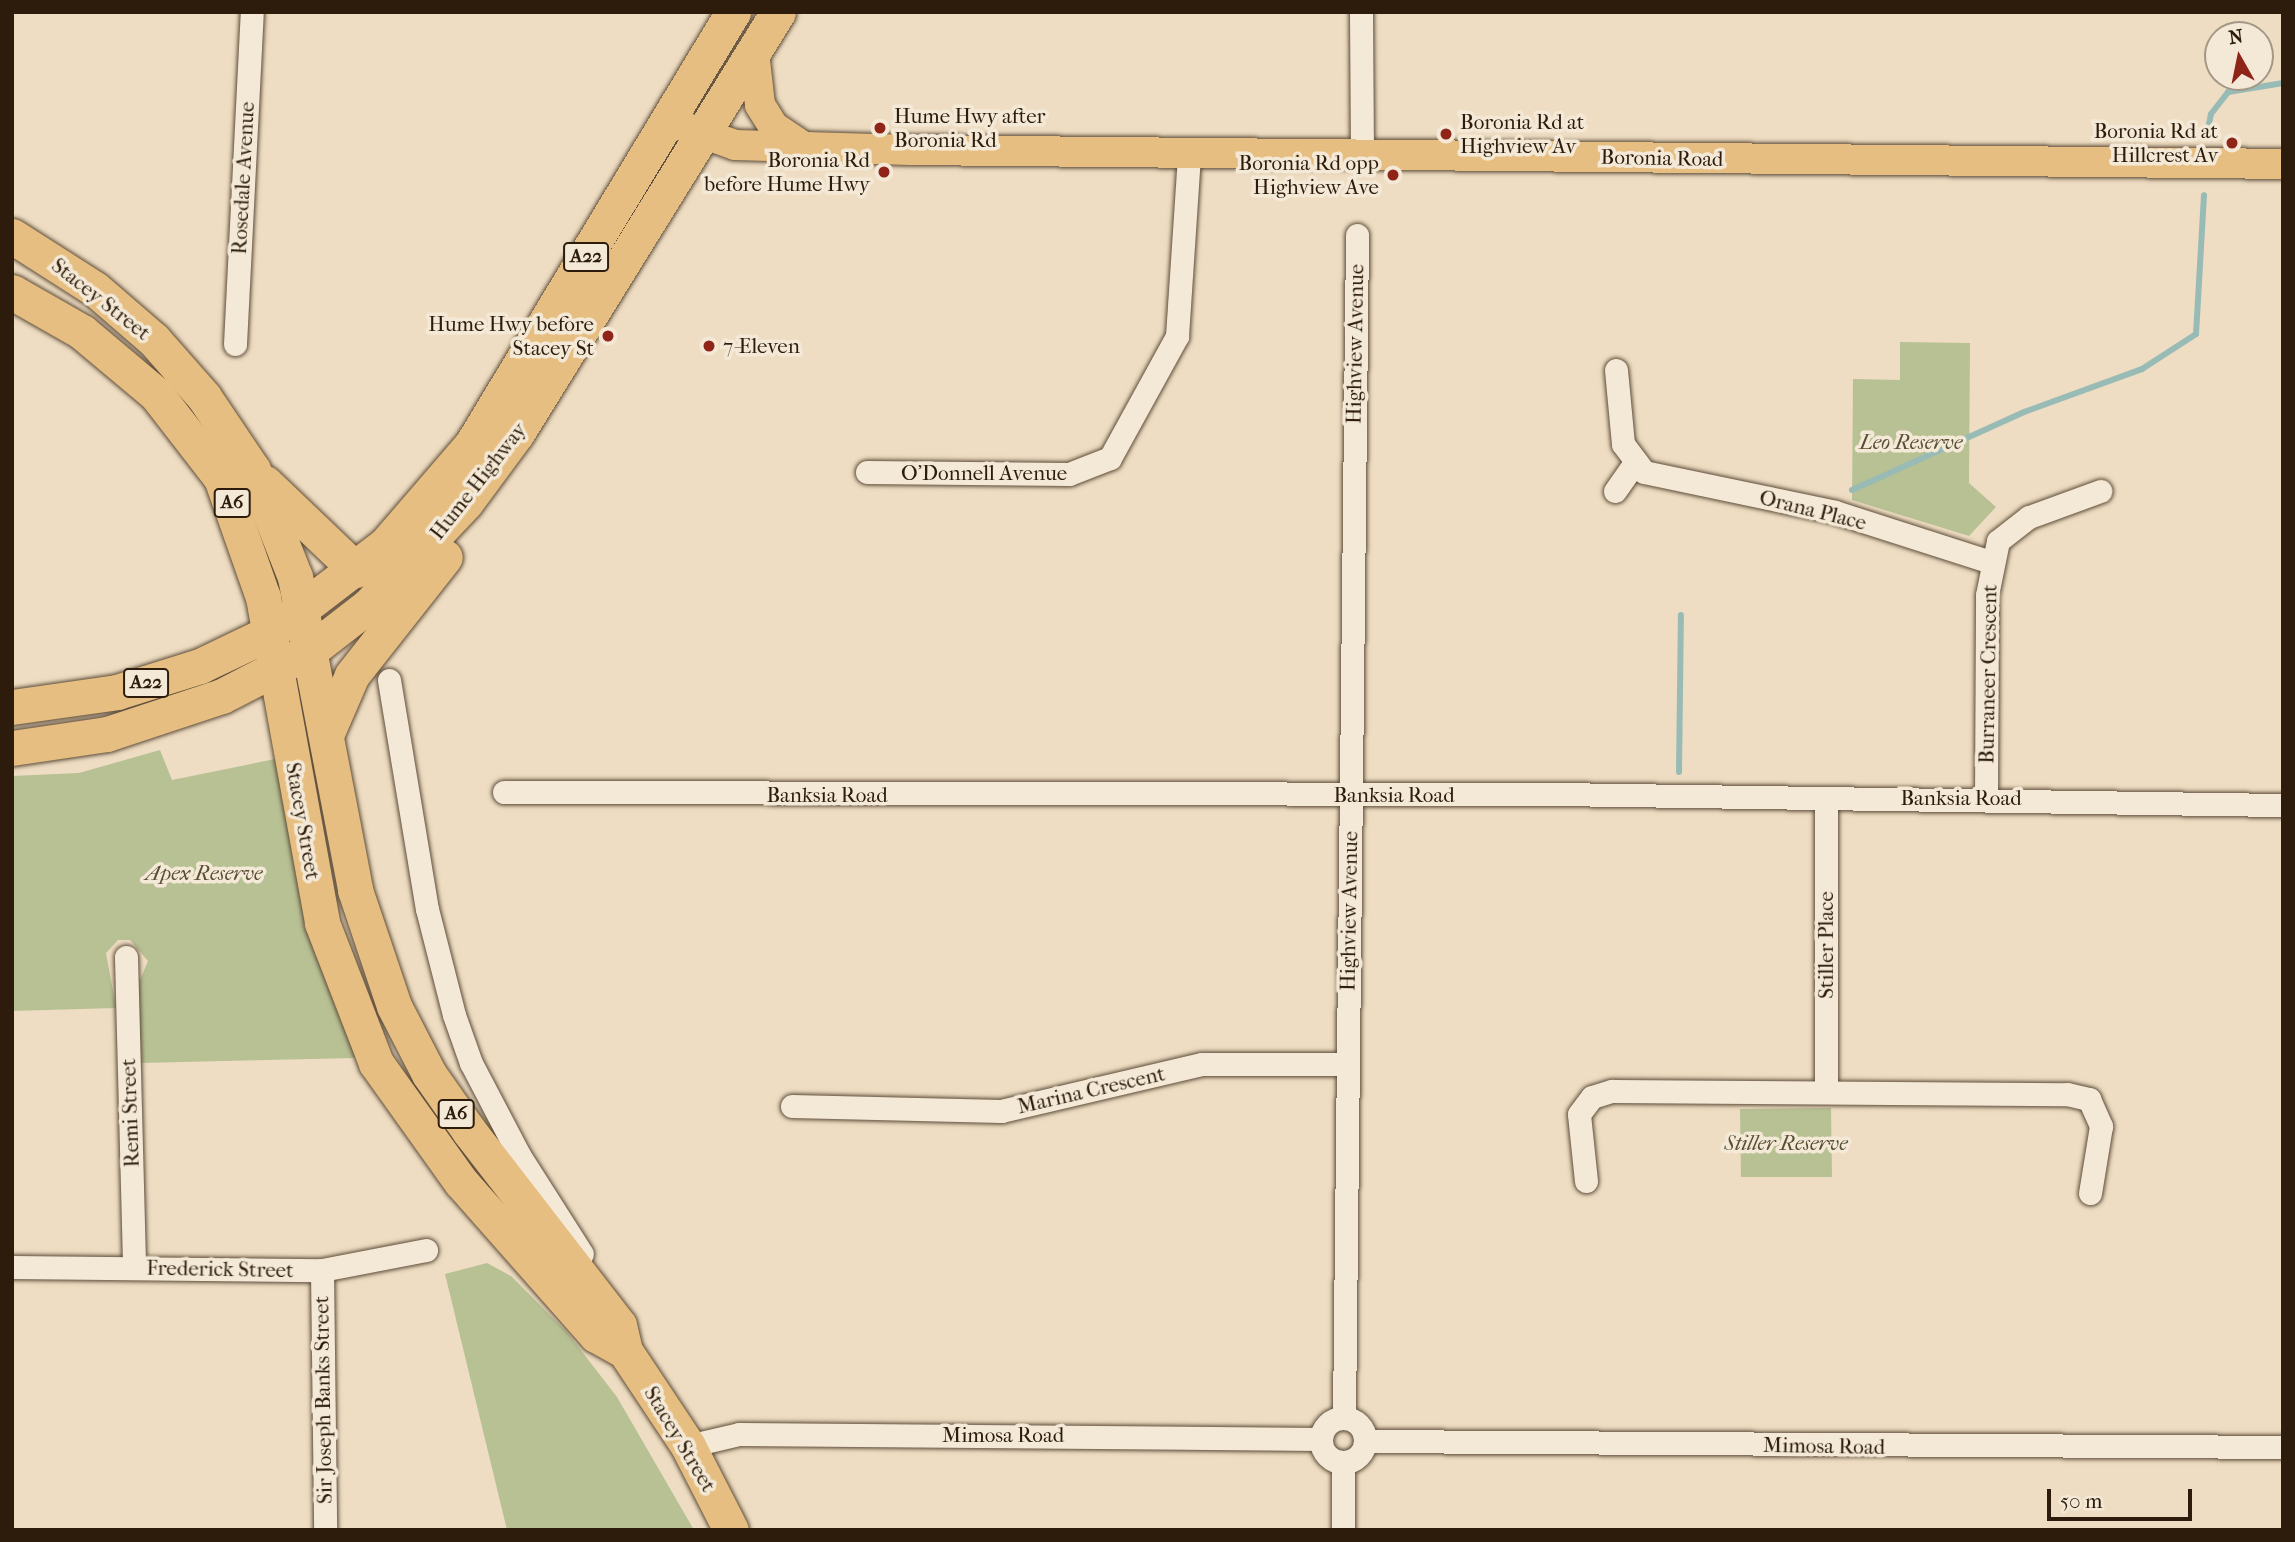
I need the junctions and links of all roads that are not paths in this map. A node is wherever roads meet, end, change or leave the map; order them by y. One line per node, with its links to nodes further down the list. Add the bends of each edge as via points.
1 (252, 12): 15 (street, Rosedale Avenue)
2 (733, 12): 6 (highway, Hume Highway / A22)
3 (778, 12): 5 (highway, Hume Highway / A22)
4 (1361, 12): 10 (street)
5 (754, 52): 7 (highway, Hume Highway / A22); 8 (main road, via 753,83 760,105 774,127)
6 (668, 121): 7 (main road, Boronia Road); 24 (highway, Hume Highway / A22, via 454,470)
7 (703, 138): 8 (main road, Boronia Road); 17 (highway, Hume Highway / A22)
8 (802, 146): 9 (main road, Boronia Road)
9 (1189, 153): 10 (main road, Boronia Road); 20 (street, O'Donnell Avenue, via 1177,336 1110,458 1069,474)
10 (1362, 155): 11 (main road, Boronia Road)
11 (2283, 164)
12 (1357, 235): 34 (street, Highview Avenue)
13 (12, 236): 19 (highway, Stacey Street / A6, via 95,289 154,340 204,397)
14 (12, 292): 26 (highway, Stacey Street / A6, via 107,350 190,432 244,529)
15 (235, 344)
16 (1616, 370): 18 (street, via 1623,444)
17 (517, 433): 27 (highway, Hume Highway / A22, via 416,558); 31 (highway, via 459,539 352,676)
18 (1633, 465): 21 (street); 23 (street, Orana Place, via 1665,478 1835,512)
19 (253, 470): 24 (highway); 25 (highway, Stacey Street / A6)
20 (867, 472)
21 (1615, 491)
22 (2100, 491): 23 (street, Burraneer Crescent, via 2011,527)
23 (1991, 562): 35 (street, Burraneer Crescent)
24 (356, 570): 25 (highway, Hume Highway / A22)
25 (302, 610): 26 (highway, Hume Highway / A22); 27 (highway, Stacey Street / A6)
26 (271, 632): 28 (highway, Stacey Street / A6); 30 (highway, Hume Highway / A22, via 200,666 117,692)
27 (311, 650): 28 (highway, Hume Highway / A22); 31 (highway, Stacey Street / A6)
28 (278, 669): 32 (highway, Hume Highway / A22, via 146,724); 49 (highway, Stacey Street / A6, via 322,923 376,1063 461,1182 596,1335)
29 (389, 680): 48 (street, Stacey Street, via 427,909 454,1015 471,1063)
30 (12, 707)
31 (326, 735): 48 (highway, Stacey Street / A6, via 368,937 408,1036 469,1131)
32 (12, 748)
33 (504, 792): 34 (street, Banksia Road)
34 (1350, 796): 36 (street, Banksia Road); 39 (street, Highview Avenue)
35 (1986, 797): 36 (street, Banksia Road); 37 (street, Banksia Road)
36 (1826, 799): 40 (street, Stiller Place)
37 (2283, 805)
38 (126, 957): 46 (street, Remi Street)
39 (1348, 1064): 41 (street, Marina Crescent, via 1202,1064 1001,1111); 50 (street, Highview Avenue)
40 (1826, 1092): 42 (street, via 1588,1090 1578,1122); 43 (street, via 2093,1094 2102,1140)
41 (792, 1106)
42 (1586, 1181)
43 (2090, 1193)
44 (426, 1250): 47 (street, Frederick Street)
45 (12, 1267): 46 (street, Frederick Street)
46 (134, 1268): 47 (street, Frederick Street)
47 (322, 1270): 56 (street, Sir Joseph Banks Street)
48 (609, 1309): 49 (highway, Stacey Street / A6)
49 (625, 1351): 53 (highway, Stacey Street / A6)
50 (1344, 1418): 51 (street, via 1330,1422); 52 (street, via 1359,1425)
51 (1321, 1439): 53 (street, Mimosa Road, via 732,1434); 55 (street, via 1327,1456)
52 (1365, 1441): 54 (street, Mimosa Road); 55 (street, via 1358,1456)
53 (688, 1446): 57 (highway, Stacey Street / A6)
54 (2283, 1447)
55 (1343, 1462): 58 (street)
56 (324, 1530)
57 (731, 1530)
58 (1343, 1530)

